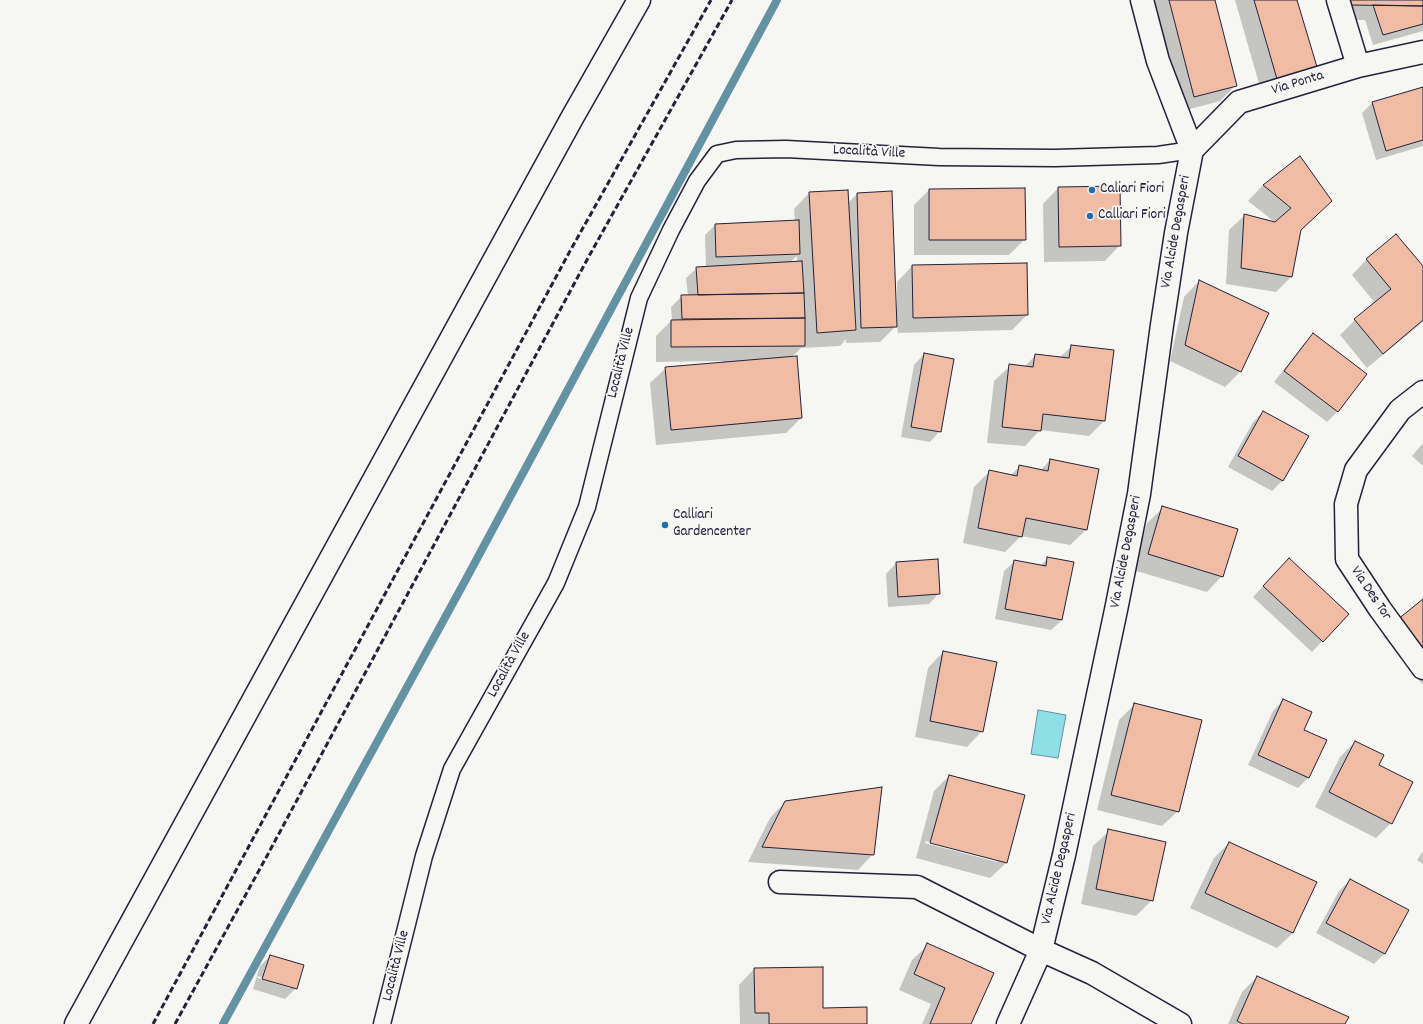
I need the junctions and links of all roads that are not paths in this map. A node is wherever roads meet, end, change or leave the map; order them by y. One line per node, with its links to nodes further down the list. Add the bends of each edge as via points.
1 (639, 0): 11 (street)
2 (1142, 0): 6 (street, via 1158,61)
3 (1338, 0): 5 (street)
4 (1423, 52): 5 (street, Via Ponta)
5 (1358, 66): 6 (street, Via Ponta, via 1239,102)
6 (1192, 150): 10 (street, Via Alcide Degasperi, via 1176,233 1139,494 1065,848); 12 (lane, Località Ville, via 1158,155 1055,158 939,157 786,149 736,150 717,154 697,180 639,298 587,507 556,583 452,769 424,856)
7 (1423, 392): 8 (street, Via Des Tor, via 1400,410 1356,470 1346,504 1347,559)
8 (1423, 668)
9 (780, 882): 10 (street, via 917,887)
10 (1041, 950): 13 (street, Via Alcide Degasperi); 14 (street, via 1092,973)
11 (76, 1024)
12 (382, 1024)
13 (1008, 1024)
14 (1180, 1024)

